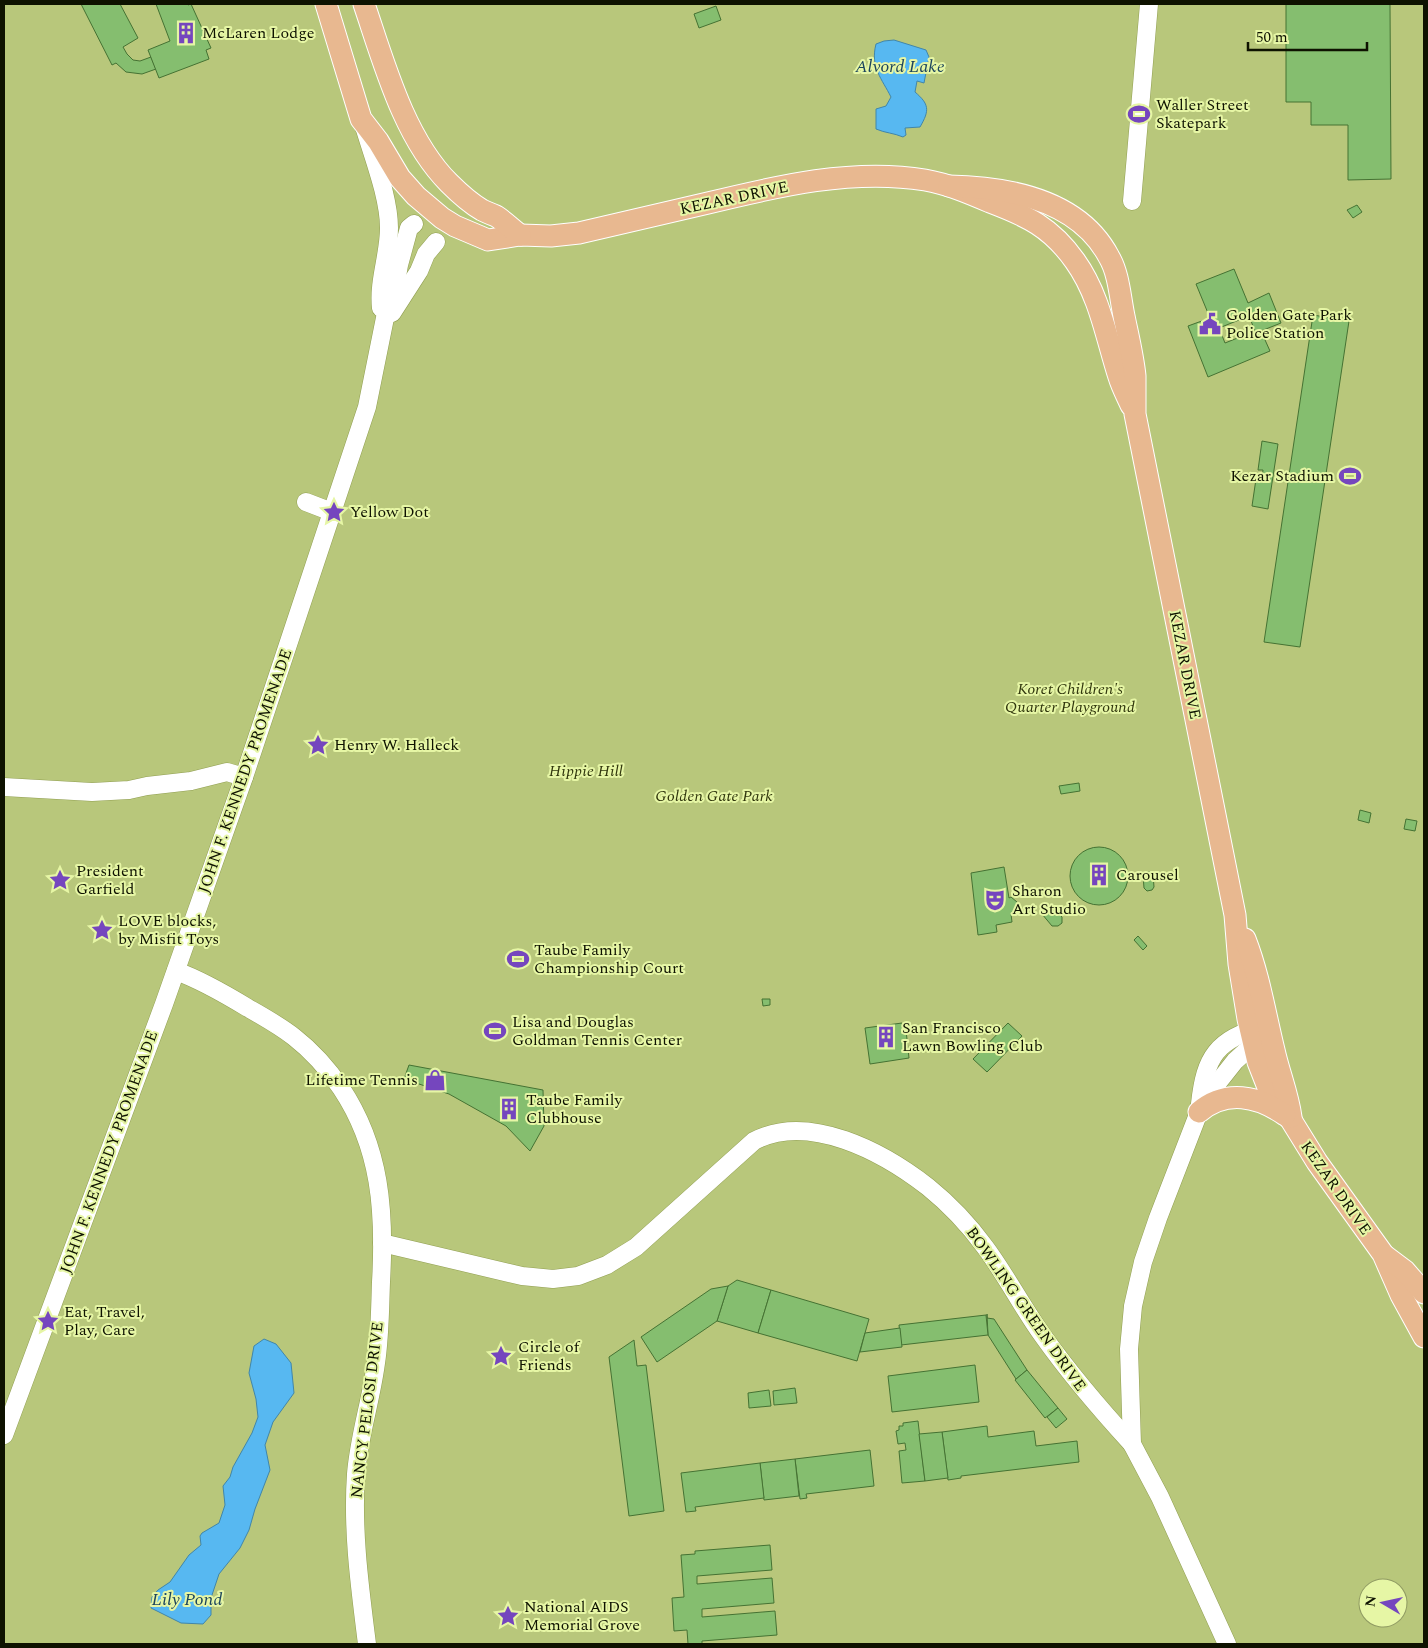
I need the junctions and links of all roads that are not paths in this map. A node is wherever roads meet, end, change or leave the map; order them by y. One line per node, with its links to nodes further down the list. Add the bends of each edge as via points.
1 (326, 4): 4 (main road, KEZAR DRIVE)
2 (364, 4): 9 (main road, via 412,130 439,171 482,210 496,216)
3 (1149, 4): 6 (street)
4 (361, 119): 9 (main road, KEZAR DRIVE, via 407,186 442,218 488,240); 13 (street, JOHN F. KENNEDY PROMENADE, via 389,217 380,300)
5 (949, 186): 7 (main road, KEZAR DRIVE); 9 (main road, KEZAR DRIVE, via 904,178 860,177 806,182 579,232 551,236); 11 (main road, KEZAR DRIVE, via 1005,191 1052,206 1079,222)
6 (1132, 201)
7 (1037, 223): 11 (main road, via 1095,254); 14 (main road, KEZAR DRIVE, via 1060,241 1083,272 1096,298)
8 (414, 224): 13 (street, JOHN F. KENNEDY PROMENADE, via 409,228)
9 (520, 235)
10 (436, 242): 13 (street, JOHN F. KENNEDY PROMENADE)
11 (1110, 258): 14 (main road, via 1102,273); 15 (main road, KEZAR DRIVE, via 1130,347)
12 (374, 282): 13 (street, via 373,299)
13 (384, 326): 17 (street, JOHN F. KENNEDY PROMENADE, via 367,407)
14 (1111, 347): 15 (main road, KEZAR DRIVE, via 1119,378)
15 (1135, 414): 21 (main road, KEZAR DRIVE, via 1235,916 1252,958)
16 (306, 502): 17 (street)
17 (332, 512): 18 (street, JOHN F. KENNEDY PROMENADE)
18 (244, 777): 19 (street, via 227,772 190,781 92,792); 20 (street, JOHN F. KENNEDY PROMENADE)
19 (4, 788)
20 (176, 971): 24 (street, NANCY PELOSI DRIVE, via 210,986 261,1016 295,1038 324,1066 350,1102 371,1150 377,1174); 28 (street, JOHN F. KENNEDY PROMENADE)
21 (1261, 1036): 22 (street, via 1235,1061); 23 (main road, KEZAR DRIVE, via 1288,1098)
22 (1199, 1112): 23 (main road, via 1214,1102 1238,1097 1264,1104); 29 (street, via 1150,1240 1133,1306 1130,1349)
23 (1291, 1120): 25 (main road, KEZAR DRIVE)
24 (382, 1243): 29 (street, BOWLING GREEN DRIVE, via 522,1276 553,1279 578,1276 607,1265 636,1247 754,1141 773,1133 796,1130 837,1138 871,1151 903,1170 928,1187 961,1218 989,1252 1068,1371); 30 (street, NANCY PELOSI DRIVE, via 376,1364 359,1447 355,1500 357,1556)
25 (1383, 1254): 26 (main road, KEZAR DRIVE, via 1405,1271); 27 (main road, KEZAR DRIVE)
26 (1424, 1293)
27 (1424, 1337)
28 (4, 1434)
29 (1132, 1444): 31 (street)
30 (367, 1644)
31 (1227, 1644)

